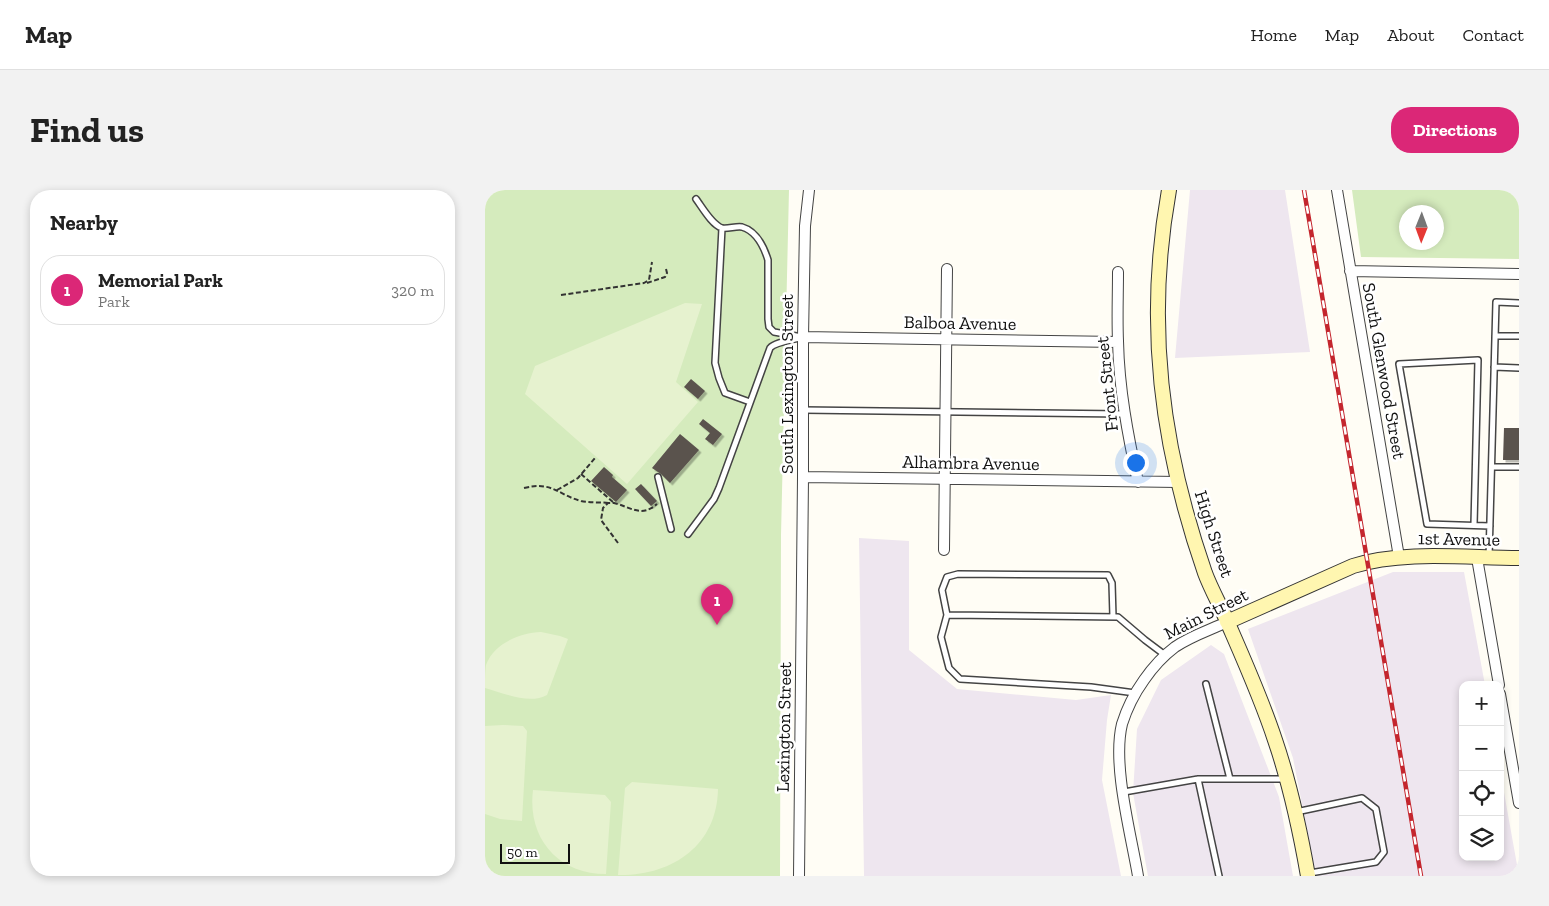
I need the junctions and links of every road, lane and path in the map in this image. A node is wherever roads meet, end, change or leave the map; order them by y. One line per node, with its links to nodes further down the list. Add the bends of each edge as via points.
1 (809, 190): 17 (street, South Lexington Street, via 805,226)
2 (1169, 190): 34 (main road, High Street, via 1158,271 1158,353 1166,422)
3 (1337, 190): 9 (street, South Glenwood Street)
4 (696, 199): 5 (lane)
5 (721, 228): 17 (lane, via 741,227 758,239 768,260 769,326 775,332); 22 (lane, via 715,362 725,393)
6 (652, 262): 12 (path, via 651,276)
7 (665, 269): 12 (path, via 665,276)
8 (947, 270): 18 (street)
9 (1350, 271): 11 (street); 47 (street, South Glenwood Street)
10 (1118, 272): 19 (street, Front Street)
11 (1519, 274)
12 (644, 284): 13 (path)
13 (561, 295)
14 (1519, 303): 15 (lane, via 1496,302)
15 (1495, 336): 16 (lane); 20 (lane)
16 (1519, 336)
17 (803, 338): 18 (street, Balboa Avenue); 22 (lane, via 773,344 769,348); 23 (street, South Lexington Street)
18 (947, 339): 19 (street, Balboa Avenue); 24 (street)
19 (1117, 342): 25 (street, Front Street)
20 (1494, 368): 21 (lane); 27 (lane)
21 (1519, 368)
22 (750, 402): 44 (lane, via 714,499)
23 (803, 410): 24 (lane); 31 (street, South Lexington Street)
24 (946, 412): 25 (lane); 32 (street)
25 (1125, 414): 33 (street, Front Street)
26 (595, 458): 29 (path)
27 (1492, 467): 28 (lane); 42 (lane)
28 (1519, 467)
29 (581, 474): 36 (path); 39 (path)
30 (658, 477): 37 (lane)
31 (803, 477): 32 (street, Alhambra Avenue); 50 (street, South Lexington Street)
32 (945, 479): 33 (street, Alhambra Avenue); 46 (street)
33 (1138, 482): 34 (street)
34 (1178, 482): 53 (main road, High Street, via 1203,566)
35 (524, 488): 36 (path, via 541,486)
36 (557, 490): 38 (path, via 580,501)
37 (663, 498): 39 (path, via 645,511); 43 (lane)
38 (598, 502): 39 (path); 40 (path)
39 (614, 503): 40 (path)
40 (603, 508): 45 (path, via 601,520)
41 (1474, 525): 41 (lane, via 1427,524 1399,364 1478,360); 42 (lane)
42 (1490, 526): 48 (lane)
43 (671, 529)
44 (688, 534)
45 (618, 543)
46 (944, 550)
47 (1399, 556): 48 (main road, 1st Avenue); 53 (main road, Main Street, via 1353,566)
48 (1483, 558): 49 (main road, 1st Avenue); 55 (street)
49 (1519, 558)
50 (802, 578): 66 (street, Lexington Street)
51 (947, 615): 52 (lane); 52 (lane, via 942,590 947,577 958,574 1107,575 1112,582); 57 (lane, via 941,637 949,668 960,679)
52 (1113, 617): 54 (lane, via 1118,617)
53 (1227, 622): 54 (street, Main Street, via 1185,641); 61 (main road, High Street, via 1275,740)
54 (1165, 655): 57 (street, Main Street)
55 (1498, 681)
56 (1206, 684): 60 (lane)
57 (1135, 693): 62 (street, Main Street, via 1121,734)
58 (1504, 717): 63 (street)
59 (1198, 779): 60 (lane); 62 (lane); 68 (lane)
60 (1230, 779): 61 (lane)
61 (1287, 779): 64 (main road, High Street)
62 (1124, 792): 67 (street, Main Street)
63 (1519, 803)
64 (1295, 812): 65 (main road, High Street); 65 (lane, via 1362,798 1376,809 1383,852 1375,862)
65 (1307, 875)
66 (799, 876)
67 (1138, 876)
68 (1219, 876)

